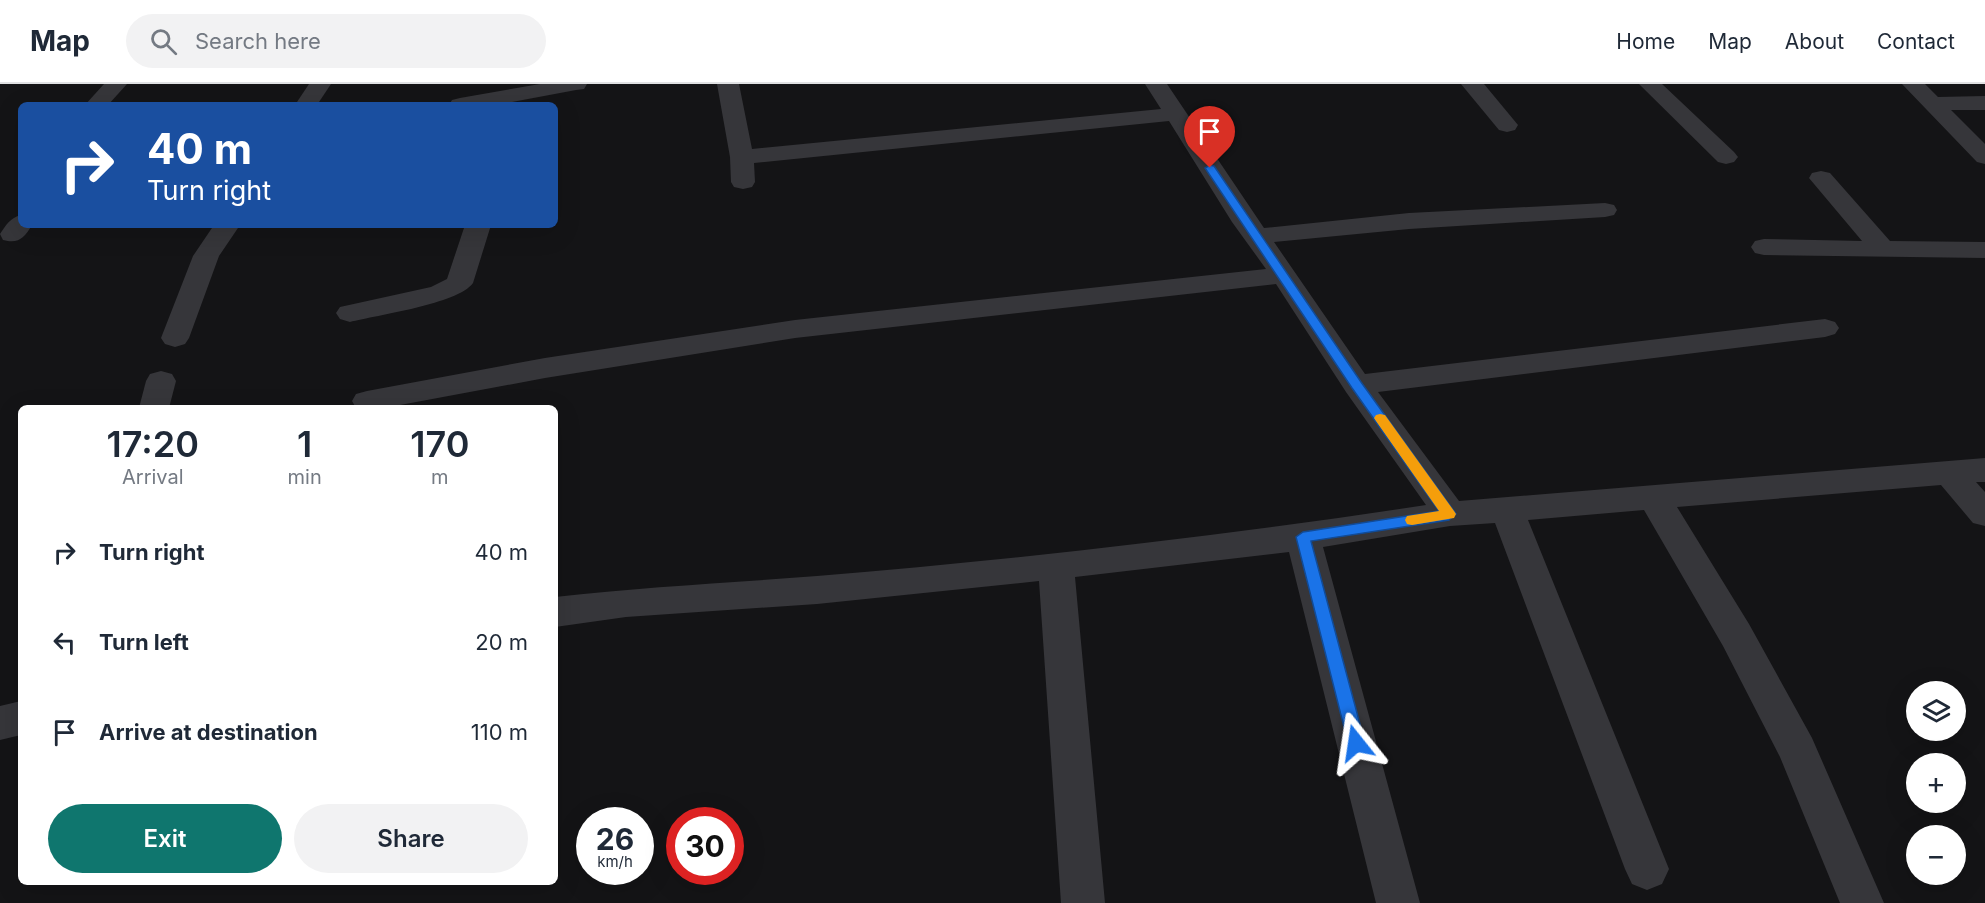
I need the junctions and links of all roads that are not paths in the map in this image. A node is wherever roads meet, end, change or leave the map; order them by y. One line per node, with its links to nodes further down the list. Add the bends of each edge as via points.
1 (116, 84): 10 (street)
2 (320, 84): 11 (street)
3 (576, 84): 9 (street)
4 (728, 84): 17 (street)
5 (1156, 84): 15 (street)
6 (1472, 84): 16 (street)
7 (1650, 84): 18 (street)
8 (1912, 84): 14 (street)
9 (511, 100): 12 (street)
10 (99, 102)
11 (308, 102)
12 (491, 102)
13 (1985, 103): 14 (street)
14 (1935, 104): 19 (street)
15 (1176, 114): 17 (street); 25 (street)
16 (1507, 125)
17 (742, 157): 21 (street)
18 (1726, 157)
19 (1985, 157)
20 (1821, 178): 27 (street)
21 (743, 182)
22 (1605, 210): 25 (street, via 1409,221)
23 (225, 228): 32 (street, via 206,256)
24 (476, 228): 30 (street, via 459,283 440,293)
25 (1257, 236): 29 (street)
26 (1764, 248): 27 (street)
27 (1883, 249): 28 (street)
28 (1985, 250)
29 (1283, 274): 33 (street); 34 (street, via 795,329 544,368)
30 (350, 313)
31 (1826, 328): 33 (street)
32 (175, 338)
33 (1356, 385): 39 (street)
34 (367, 401)
35 (1985, 470): 36 (street)
36 (1948, 472): 37 (street); 40 (street)
37 (1653, 497): 38 (street); 49 (street, via 1736,634 1798,751)
38 (1507, 510): 39 (street); 46 (street)
39 (1449, 514): 41 (street)
40 (1985, 514)
41 (1303, 537): 42 (street); 48 (street)
42 (1056, 566): 43 (street); 47 (street)
43 (558, 612)
44 (18, 719): 45 (street)
45 (0, 723)
46 (1647, 869)
47 (1083, 903)
48 (1398, 903)
49 (1862, 903)

